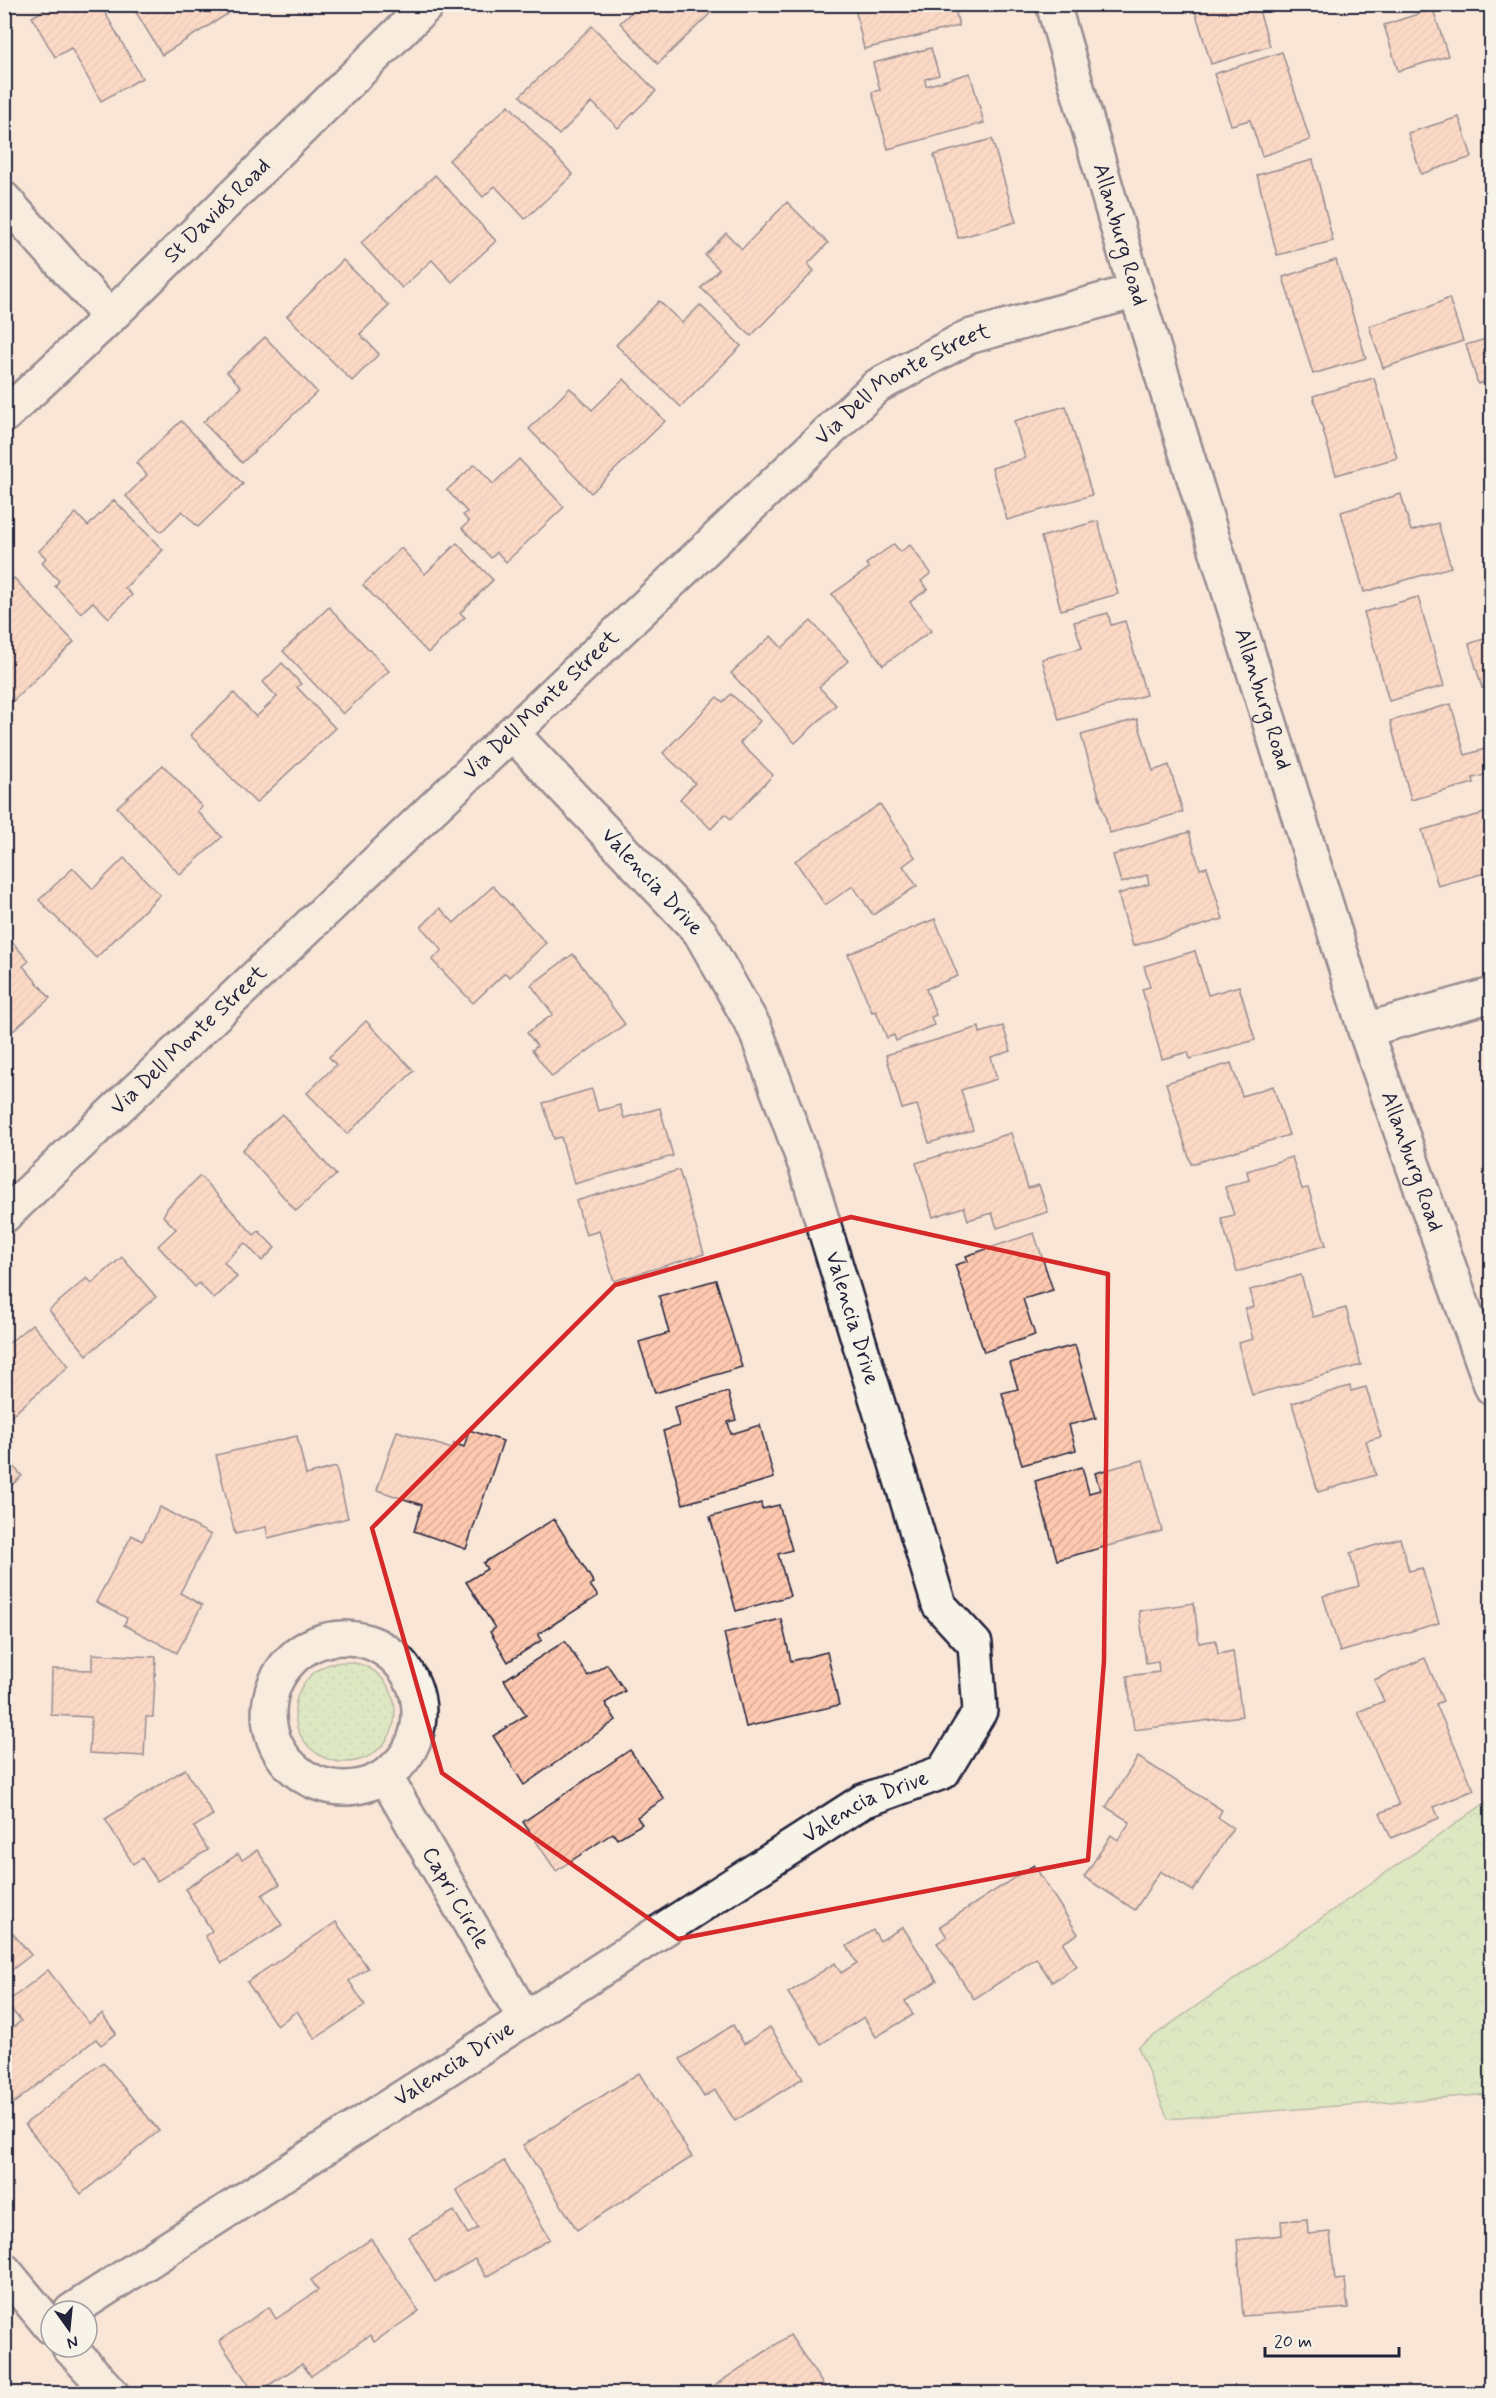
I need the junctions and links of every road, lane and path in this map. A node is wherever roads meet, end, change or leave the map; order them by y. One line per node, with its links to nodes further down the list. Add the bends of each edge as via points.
1 (428, 4): 5 (street, St Davids Road)
2 (1053, 4): 4 (street, Allanburg Road)
3 (4, 199): 5 (street)
4 (1136, 291): 7 (street, Via Dell Monte Street, via 968,336 878,386); 9 (street, Allanburg Road)
5 (110, 317): 6 (street, St Davids Road)
6 (4, 416)
7 (512, 733): 10 (street, Via Dell Monte Street); 13 (street, Valencia Drive, via 700,932 755,1029 806,1167 939,1605 975,1644 980,1711 943,1772 863,1801)
8 (1491, 995): 9 (street)
9 (1365, 1030): 11 (street, Allanburg Road)
10 (4, 1216)
11 (1491, 1388)
12 (385, 1776): 12 (street, via 404,1759 416,1735 420,1708 414,1683 399,1660 378,1645 352,1638 326,1639 301,1651 282,1669 271,1692 268,1718 274,1743 288,1765 309,1780 334,1788 360,1787); 13 (street, Capri Circle)
13 (525, 2019): 15 (street, Valencia Drive)
14 (4, 2270): 16 (street)
15 (99, 2300)
16 (39, 2307)
17 (84, 2359): 18 (street)
18 (112, 2394)

